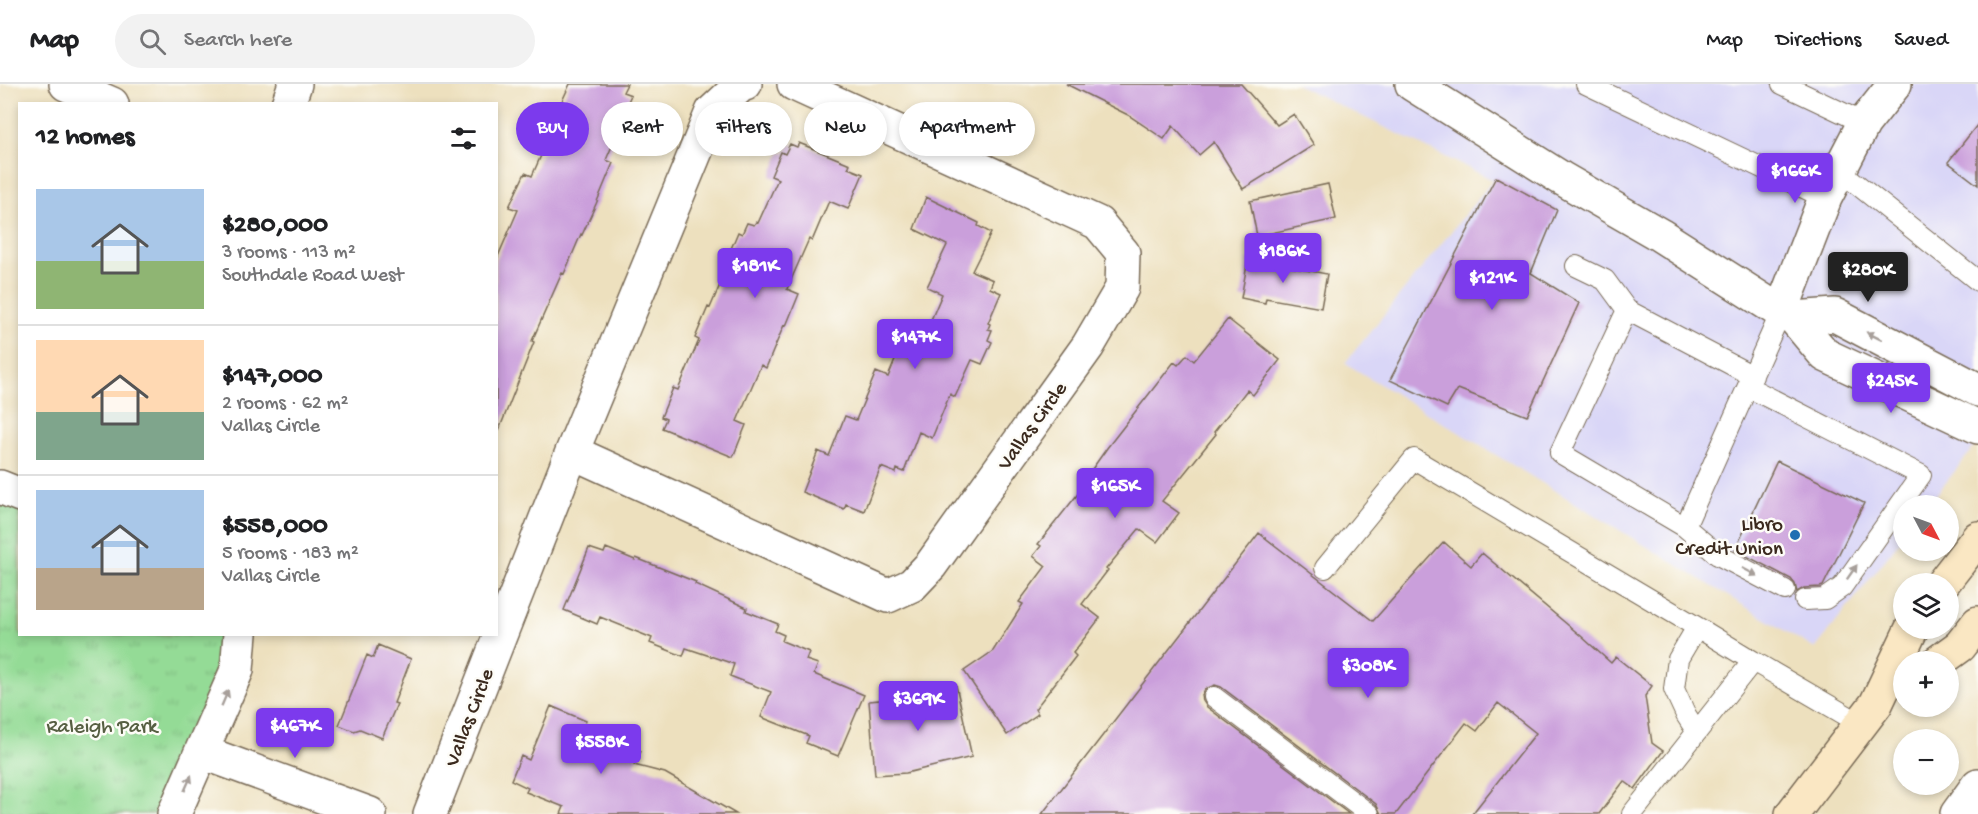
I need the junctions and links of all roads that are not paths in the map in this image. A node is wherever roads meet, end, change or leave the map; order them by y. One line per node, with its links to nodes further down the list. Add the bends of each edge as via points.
1 (66, 84): 9 (street)
2 (295, 84): 10 (street)
3 (745, 84): 20 (street, Vallas Circle, via 712,112)
4 (794, 84): 20 (street, Vallas Circle, via 1098,223 1123,253 1122,288 1088,346 931,565 912,585 888,596)
5 (1412, 84): 16 (street)
6 (1586, 84): 12 (lane)
7 (1782, 84): 11 (lane)
8 (1895, 84): 11 (street)
9 (107, 102)
10 (289, 102)
11 (1864, 123): 12 (street)
12 (1832, 184): 14 (lane); 16 (street)
13 (1576, 266): 15 (lane, via 1605,280)
14 (1978, 281)
15 (1627, 310): 17 (lane); 23 (lane, via 1560,453)
16 (1788, 315): 17 (lane); 18 (street, one-way to 16, via 1835,315); 19 (street, via 1825,355)
17 (1750, 382): 23 (lane); 28 (lane, one-way to 17, via 1825,599 1842,587 1921,475)
18 (1978, 390)
19 (1978, 427)
20 (572, 452): 43 (street, Vallas Circle)
21 (0, 487): 22 (street)
22 (18, 494)
23 (1685, 527): 27 (lane, one-way to 27, via 1718,555)
24 (1978, 538): 26 (main road)
25 (1325, 568): 30 (lane, via 1414,459)
26 (1951, 573)
27 (1785, 590)
28 (1805, 600)
29 (1978, 623): 33 (main road)
30 (1698, 627): 34 (lane); 38 (lane, via 1678,658 1674,689)
31 (240, 636): 39 (street, one-way to 31, via 237,670)
32 (1906, 639): 37 (main road)
33 (1953, 651)
34 (1753, 661): 37 (lane); 38 (lane)
35 (1893, 694): 37 (main road)
36 (1214, 698): 44 (lane)
37 (1869, 714): 46 (main road)
38 (1697, 732): 45 (lane)
39 (202, 752): 41 (street, one-way to 39); 42 (street)
40 (1978, 784): 47 (street)
41 (174, 814)
42 (370, 814)
43 (430, 814)
44 (1369, 814)
45 (1632, 814)
46 (1792, 814)
47 (1957, 814)

